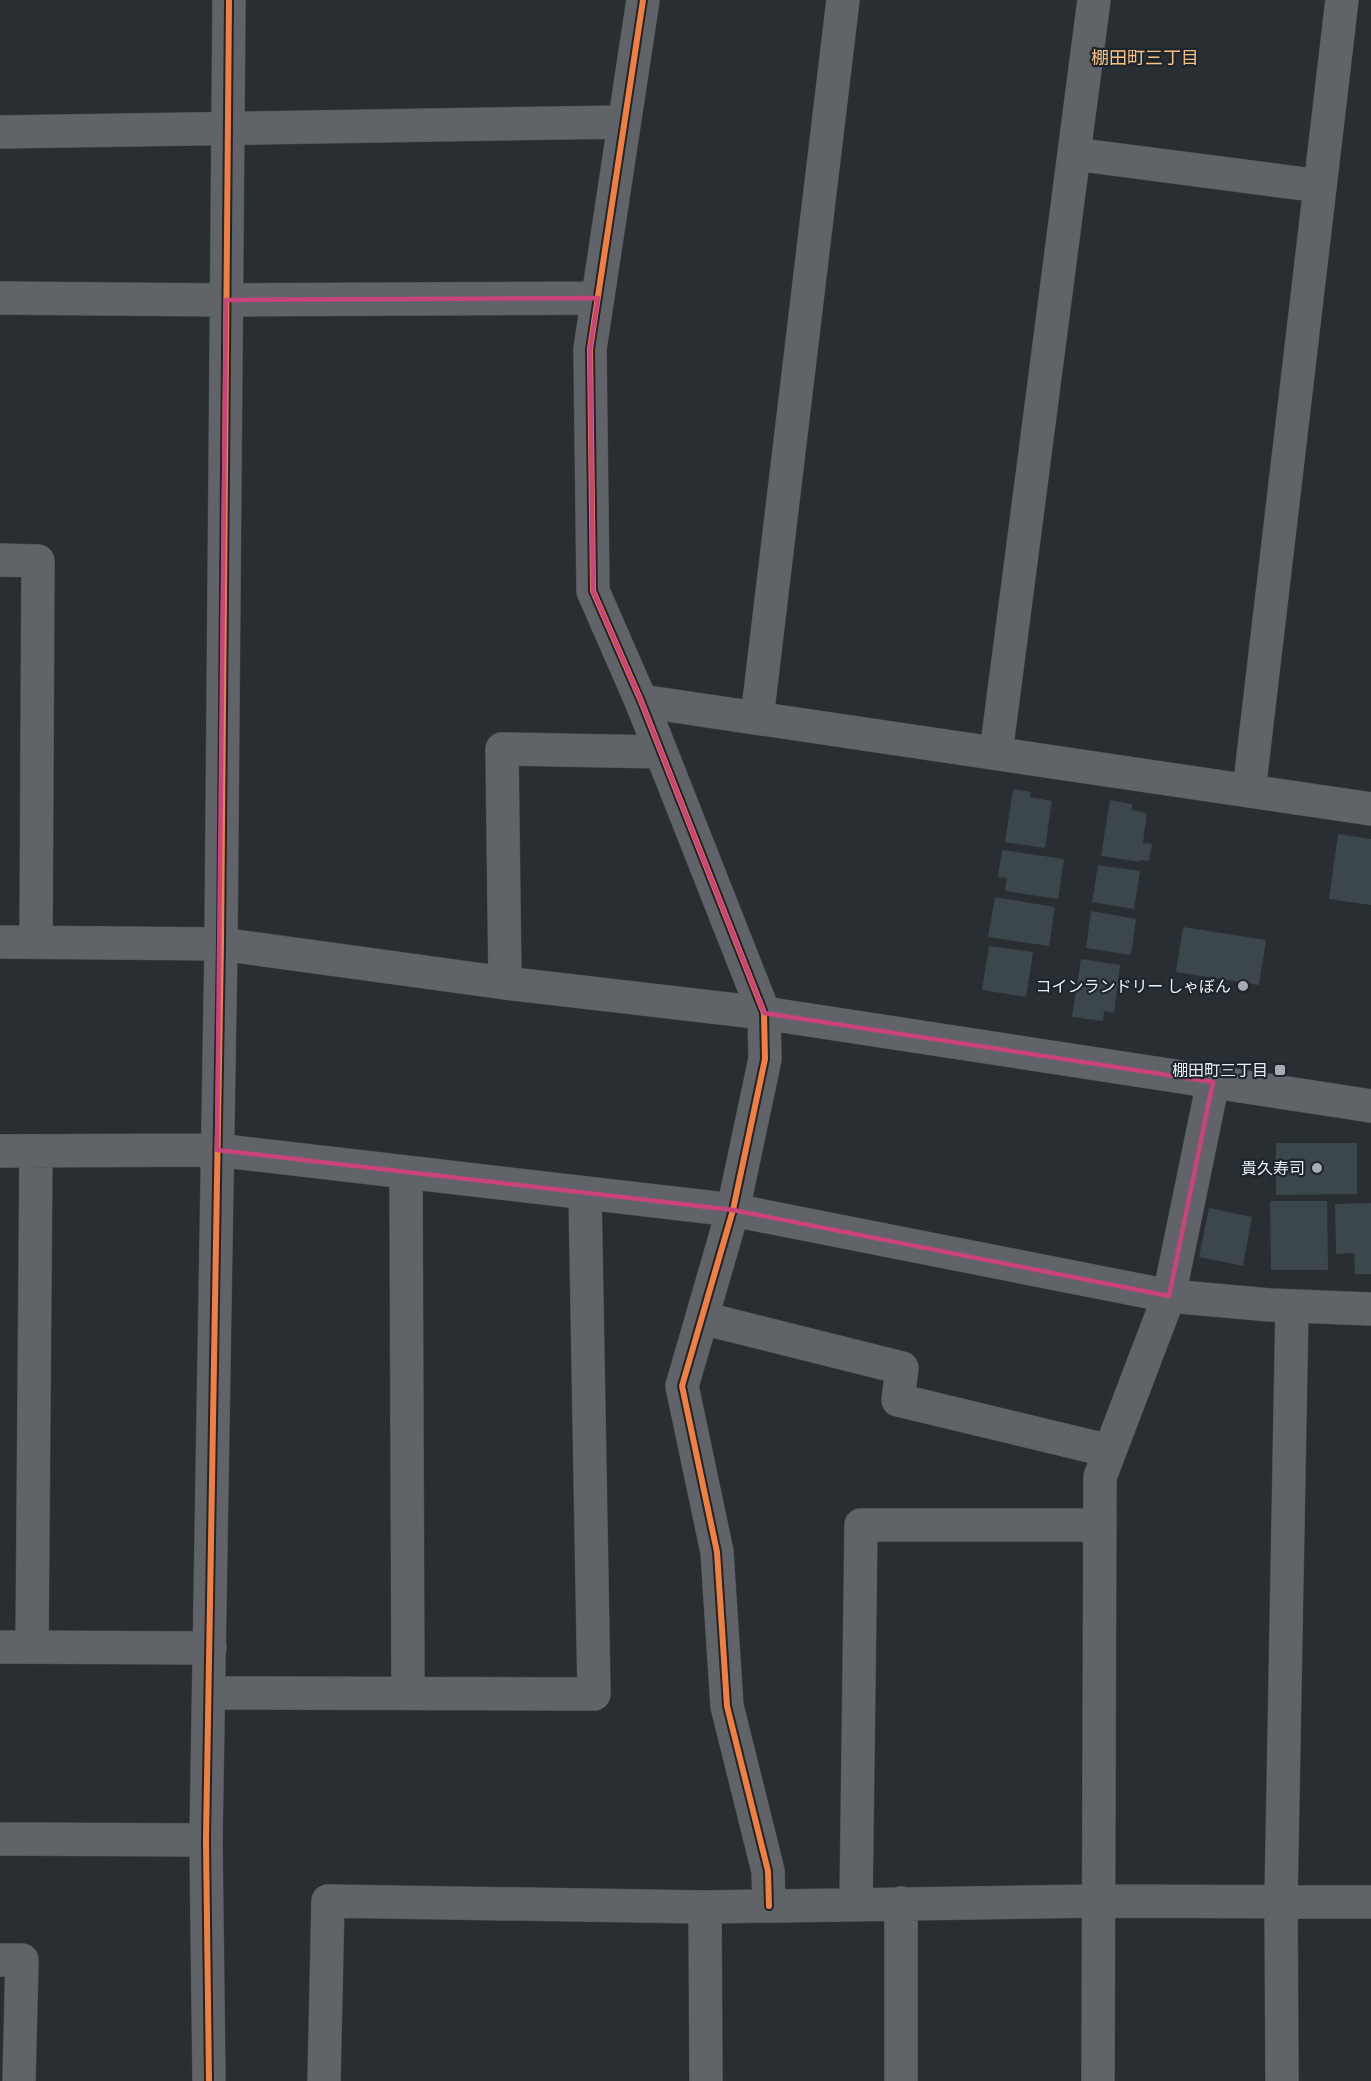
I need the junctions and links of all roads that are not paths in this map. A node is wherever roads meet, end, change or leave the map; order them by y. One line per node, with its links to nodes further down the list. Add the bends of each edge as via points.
1 (229, 0): 7 (street)
2 (643, 0): 6 (street)
3 (843, 0): 16 (street)
4 (1094, 0): 9 (street)
5 (1342, 0): 10 (street)
6 (624, 122): 7 (street); 12 (street)
7 (228, 128): 8 (street); 13 (street)
8 (0, 132)
9 (1074, 154): 10 (street); 18 (street)
10 (1320, 186): 19 (street)
11 (0, 298): 13 (street)
12 (598, 298): 13 (street); 15 (street, via 590,349 593,591)
13 (226, 300): 23 (street)
14 (0, 561): 22 (street, via 38,561)
15 (642, 701): 16 (street); 17 (street)
16 (757, 718): 18 (street)
17 (661, 752): 24 (street, via 502,749); 25 (street)
18 (996, 753): 19 (street)
19 (1249, 791): 20 (street)
20 (1371, 809)
21 (0, 942): 22 (street)
22 (36, 942): 23 (street)
23 (221, 944): 24 (street); 28 (street)
24 (505, 983): 25 (street)
25 (764, 1013): 26 (street); 33 (street, via 765,1059)
26 (1213, 1082): 27 (street); 34 (street)
27 (1371, 1106)
28 (217, 1150): 30 (street); 31 (street); 41 (street)
29 (0, 1151): 30 (street)
30 (36, 1151): 40 (street)
31 (406, 1172): 32 (street); 43 (street)
32 (585, 1193): 33 (street); 43 (street, via 594,1694)
33 (733, 1210): 34 (street); 37 (street)
34 (1169, 1296): 35 (street); 38 (street)
35 (1292, 1306): 36 (street); 47 (street)
36 (1371, 1309)
37 (702, 1318): 38 (street, via 902,1368 898,1400); 51 (street, via 681,1386 717,1552 727,1706 768,1871)
38 (1110, 1450): 39 (street, via 1100,1477)
39 (1100, 1525): 46 (street); 49 (street, via 861,1525)
40 (16, 1647): 41 (street)
41 (210, 1648): 42 (street)
42 (209, 1693): 43 (street); 45 (street)
43 (408, 1694)
44 (0, 1839): 45 (street)
45 (206, 1840): 55 (street)
46 (1097, 1900): 47 (street); 50 (street); 59 (street)
47 (1281, 1901): 48 (street); 60 (street)
48 (1371, 1902)
49 (856, 1904): 50 (street); 51 (street)
50 (901, 1904): 58 (street)
51 (769, 1906): 52 (street)
52 (705, 1907): 56 (street, via 328,1901); 57 (street)
53 (0, 1960): 54 (street, via 22,1960)
54 (19, 2081)
55 (209, 2081)
56 (324, 2081)
57 (706, 2081)
58 (901, 2081)
59 (1098, 2081)
60 (1282, 2081)

